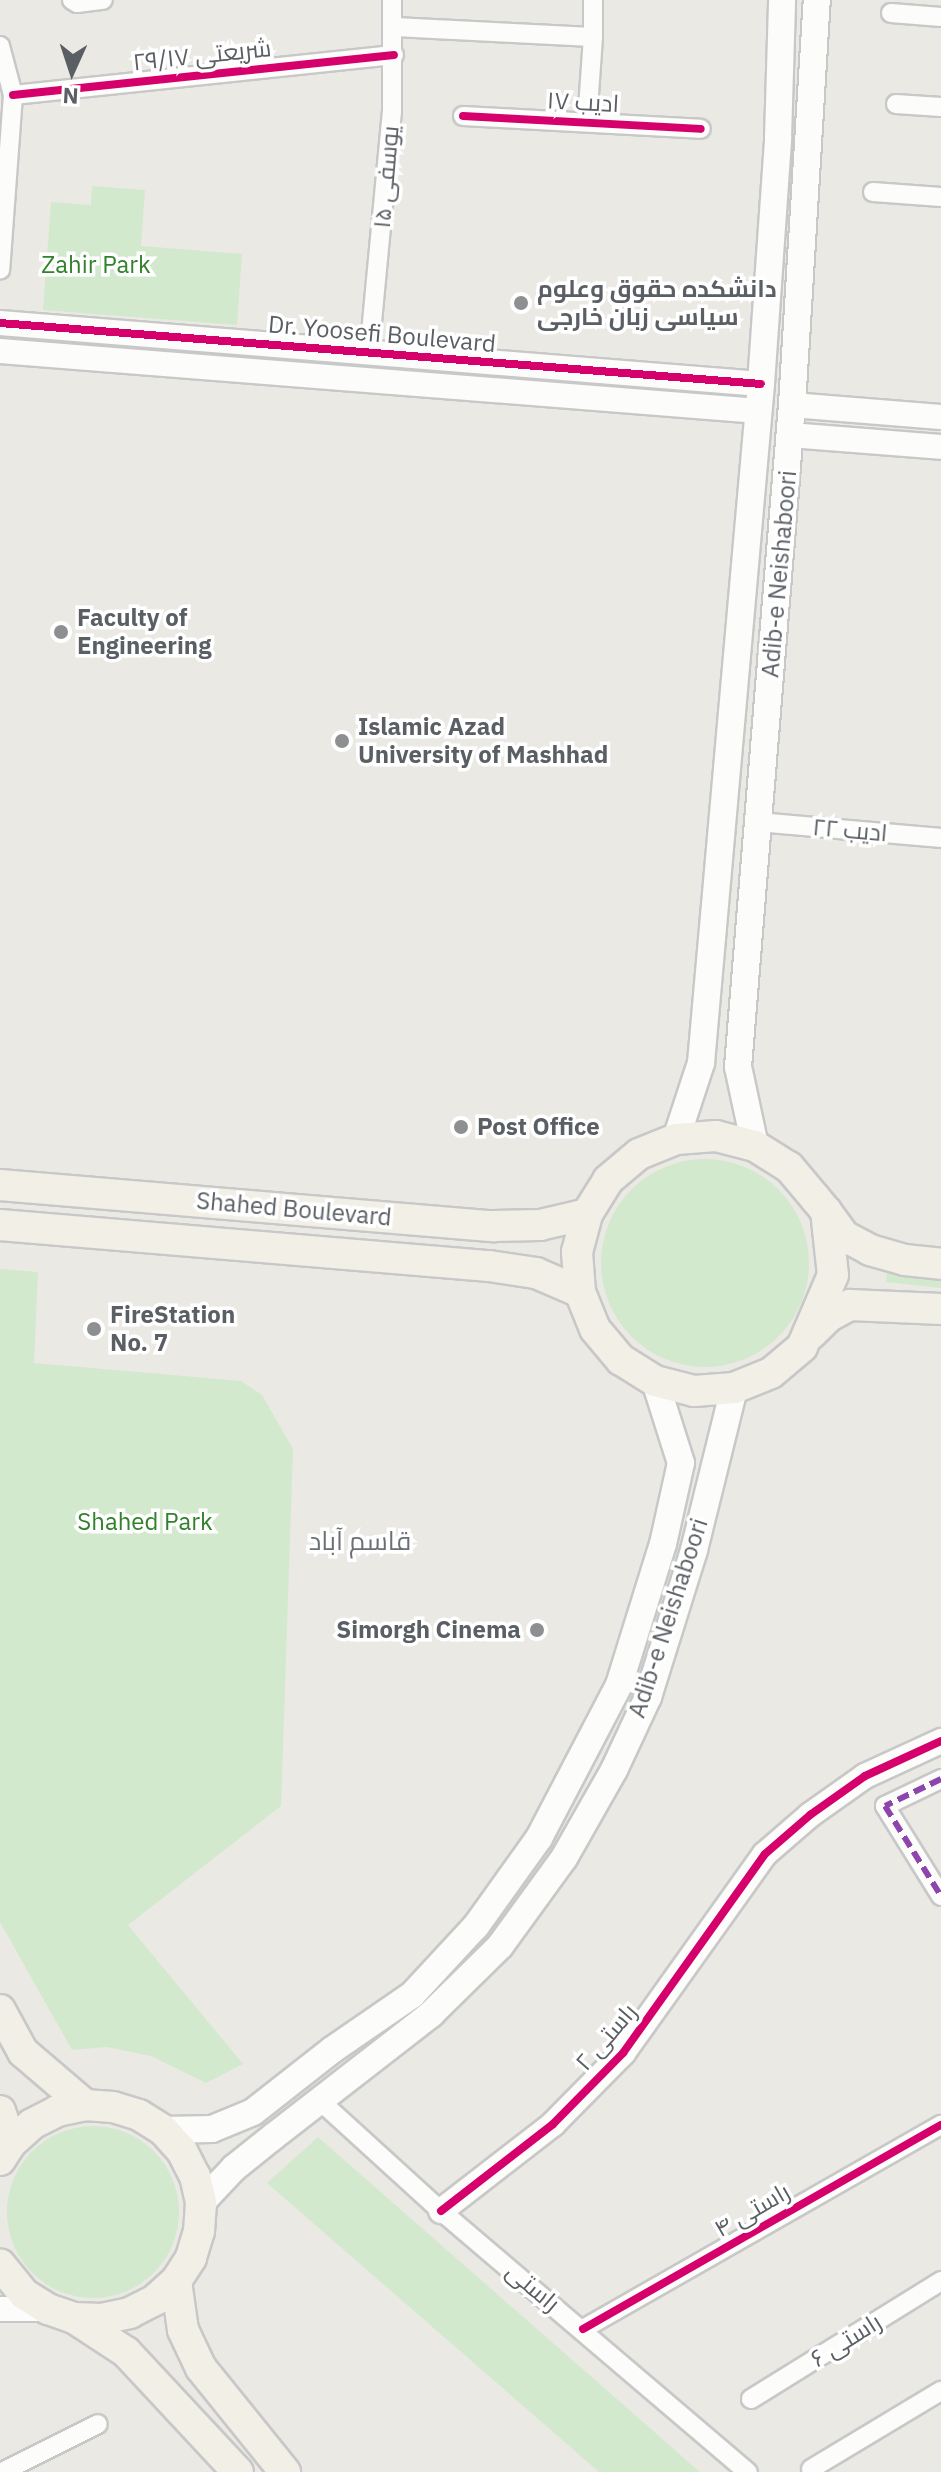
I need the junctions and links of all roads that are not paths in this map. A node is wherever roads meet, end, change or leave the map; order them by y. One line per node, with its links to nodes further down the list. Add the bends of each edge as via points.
1 (72, 0): 2 (street)
2 (103, 0)
3 (392, 0): 9 (street, یوسفی ۱۵)
4 (593, 0): 10 (street)
5 (782, 0): 25 (main road, Adib-e Neishaboori)
6 (817, 0): 26 (main road, Adib-e Neishaboori)
7 (891, 13): 8 (street)
8 (941, 17)
9 (394, 27): 10 (street); 12 (street, یوسفی ۱۵)
10 (593, 37): 17 (street)
11 (0, 46): 13 (street)
12 (394, 55): 13 (street, شریعتی ۲۹/۱۷); 24 (street, یوسفی ۱۵)
13 (13, 95): 21 (street)
14 (896, 104): 15 (street)
15 (941, 107)
16 (463, 116): 17 (street, ادیب ۱۷)
17 (587, 122): 18 (street, ادیب ۱۷)
18 (701, 129)
19 (873, 192): 20 (street)
20 (941, 197)
21 (0, 270)
22 (0, 323): 24 (street, Dr. Yoosefi Boulevard)
23 (0, 351): 27 (street, Dr. Yoosefi Boulevard)
24 (369, 354): 25 (street, Dr. Yoosefi Boulevard)
25 (761, 384): 27 (main road, Adib-e Neishaboori)
26 (792, 405): 28 (street); 29 (main road, Adib-e Neishaboori)
27 (759, 411): 33 (main road, Adib-e Neishaboori, via 701,1063)
28 (941, 417)
29 (790, 435): 30 (street); 31 (main road, Adib-e Neishaboori)
30 (941, 447)
31 (758, 822): 32 (street, ادیب ۲۲); 34 (main road, Adib-e Neishaboori, via 738,1067)
32 (941, 838)
33 (676, 1139): 34 (main road, via 716,1136); 37 (main road, via 639,1154 608,1180)
34 (755, 1146): 36 (main road, via 789,1167)
35 (0, 1185): 37 (main road, Shahed Boulevard, via 493,1226 540,1225)
36 (826, 1211): 39 (main road, via 844,1236 870,1250); 42 (main road, via 833,1275)
37 (587, 1214): 40 (main road, via 577,1252)
38 (0, 1225): 40 (main road, Shahed Boulevard, via 489,1266 536,1273)
39 (941, 1264)
40 (580, 1292): 43 (main road, via 595,1329 621,1360)
41 (941, 1309): 42 (main road, via 850,1305 828,1317)
42 (807, 1339): 44 (main road, via 771,1373)
43 (655, 1381): 44 (main road, via 694,1391); 53 (main road, Adib-e Neishaboori, via 681,1463 663,1544 619,1685 539,1838 476,1926 412,1995 253,2112 212,2129)
44 (734, 1388): 49 (main road, Adib-e Neishaboori, via 694,1550 648,1697 564,1858 491,1956 431,2014)
45 (941, 1741): 56 (street, راستی ۲, via 865,1776 765,1854 623,2053 553,2124)
46 (941, 1779): 47 (street, via 885,1806)
47 (941, 1896)
48 (0, 2010): 50 (main road, via 23,2052)
49 (319, 2100): 55 (main road, Adib-e Neishaboori, via 234,2168); 56 (street, راستی)
50 (85, 2105): 53 (main road, via 139,2115); 54 (main road, via 32,2124)
51 (0, 2111): 54 (main road)
52 (941, 2125): 62 (street, راستی ۴)
53 (163, 2130): 55 (main road, via 188,2164)
54 (6, 2152)
55 (201, 2203): 58 (main road, via 191,2258)
56 (441, 2211): 62 (street, راستی)
57 (0, 2264): 61 (main road, via 24,2294)
58 (176, 2281): 61 (main road, via 130,2313 102,2319); 69 (main road, via 183,2330 201,2368)
59 (939, 2286): 64 (street, راستی ۶)
60 (0, 2309): 61 (street)
61 (61, 2313): 68 (main road, via 126,2352)
62 (583, 2329): 70 (street, راستی)
63 (941, 2391): 66 (street)
64 (751, 2399)
65 (98, 2424): 67 (street)
66 (811, 2469)
67 (2, 2472)
68 (238, 2472)
69 (285, 2472)
70 (748, 2472)

